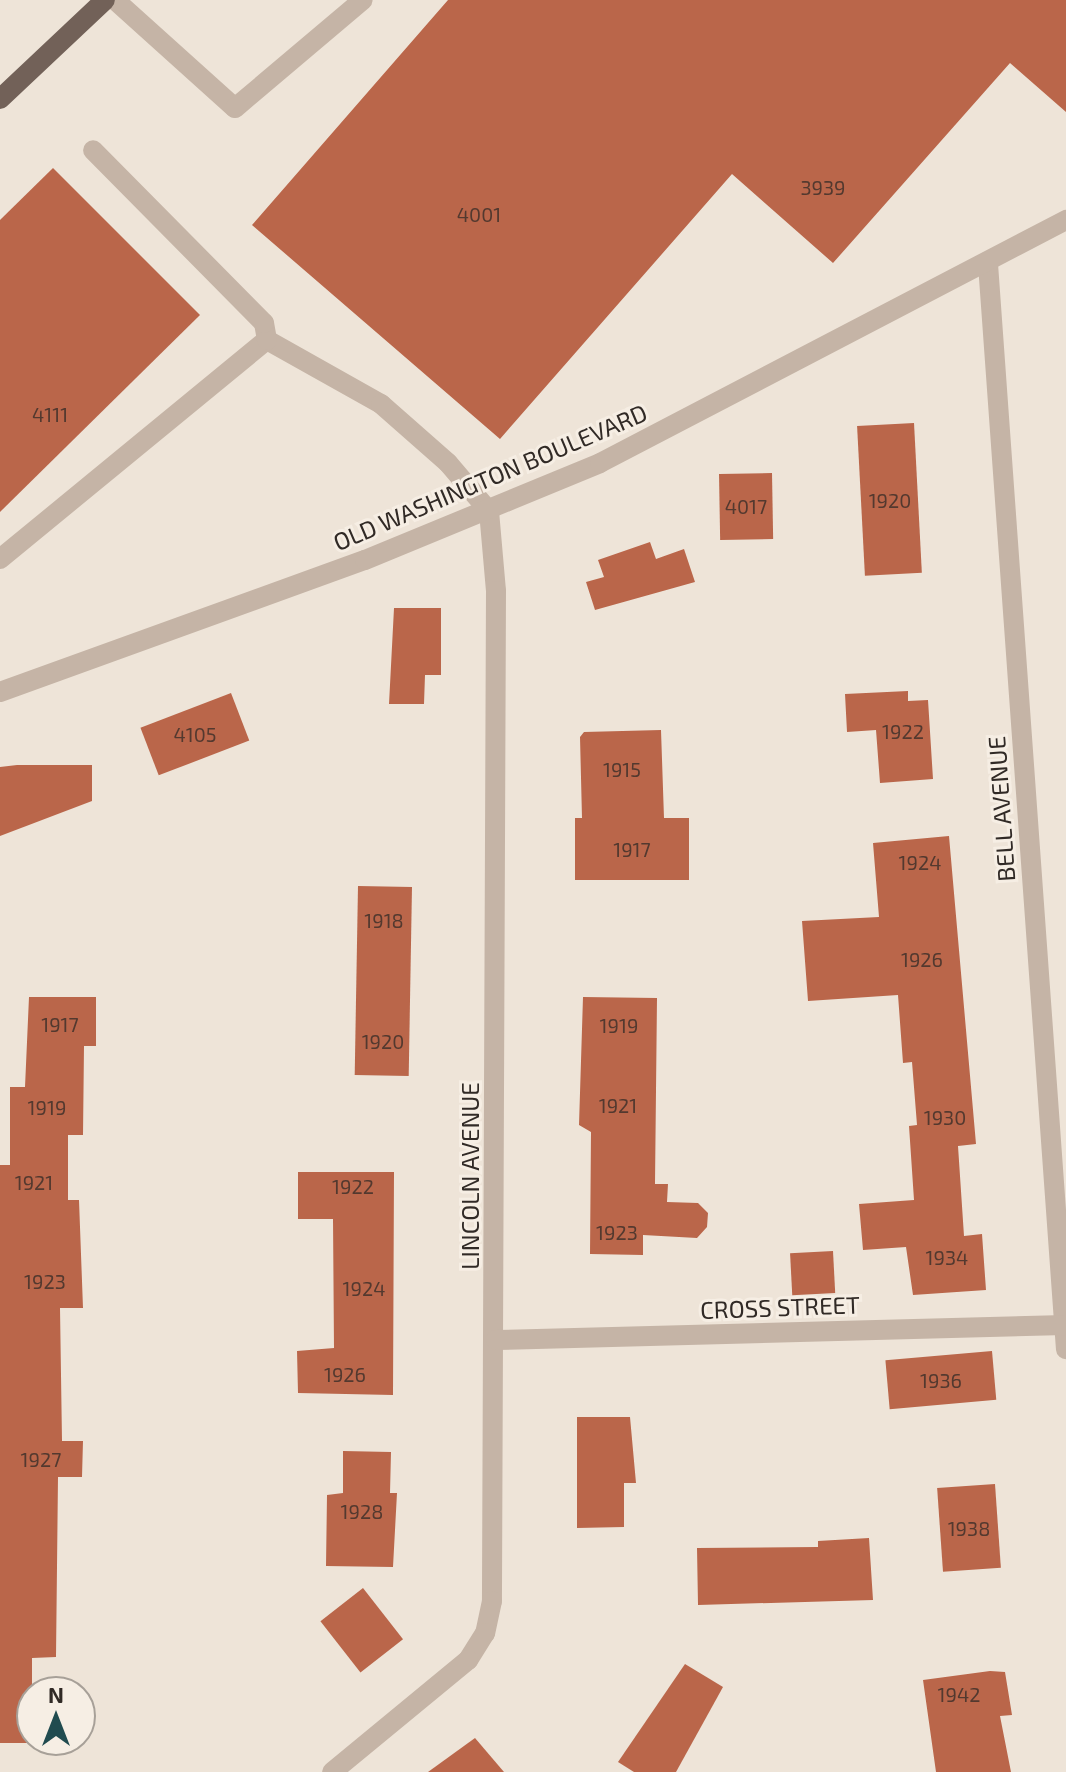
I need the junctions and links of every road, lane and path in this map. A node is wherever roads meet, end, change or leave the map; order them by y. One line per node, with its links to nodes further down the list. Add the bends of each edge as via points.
1 (105, 0): 4 (main road)
2 (115, 0): 3 (street, via 235,108)
3 (363, 0)
4 (0, 99)
5 (93, 150): 8 (street, via 264,323)
6 (1066, 220): 7 (street, OLD WASHINGTON BOULEVARD)
7 (988, 264): 9 (street, OLD WASHINGTON BOULEVARD, via 614,456); 12 (street, BELL AVENUE)
8 (267, 340): 9 (street, via 381,404 448,463); 10 (street)
9 (489, 511): 11 (street, OLD WASHINGTON BOULEVARD); 13 (street, LINCOLN AVENUE, via 496,591)
10 (0, 559)
11 (0, 692)
12 (1065, 1325): 13 (street, CROSS STREET); 14 (street, BELL AVENUE)
13 (496, 1340): 15 (street, LINCOLN AVENUE, via 492,1601 485,1633 468,1660)
14 (1066, 1349)
15 (332, 1772)

